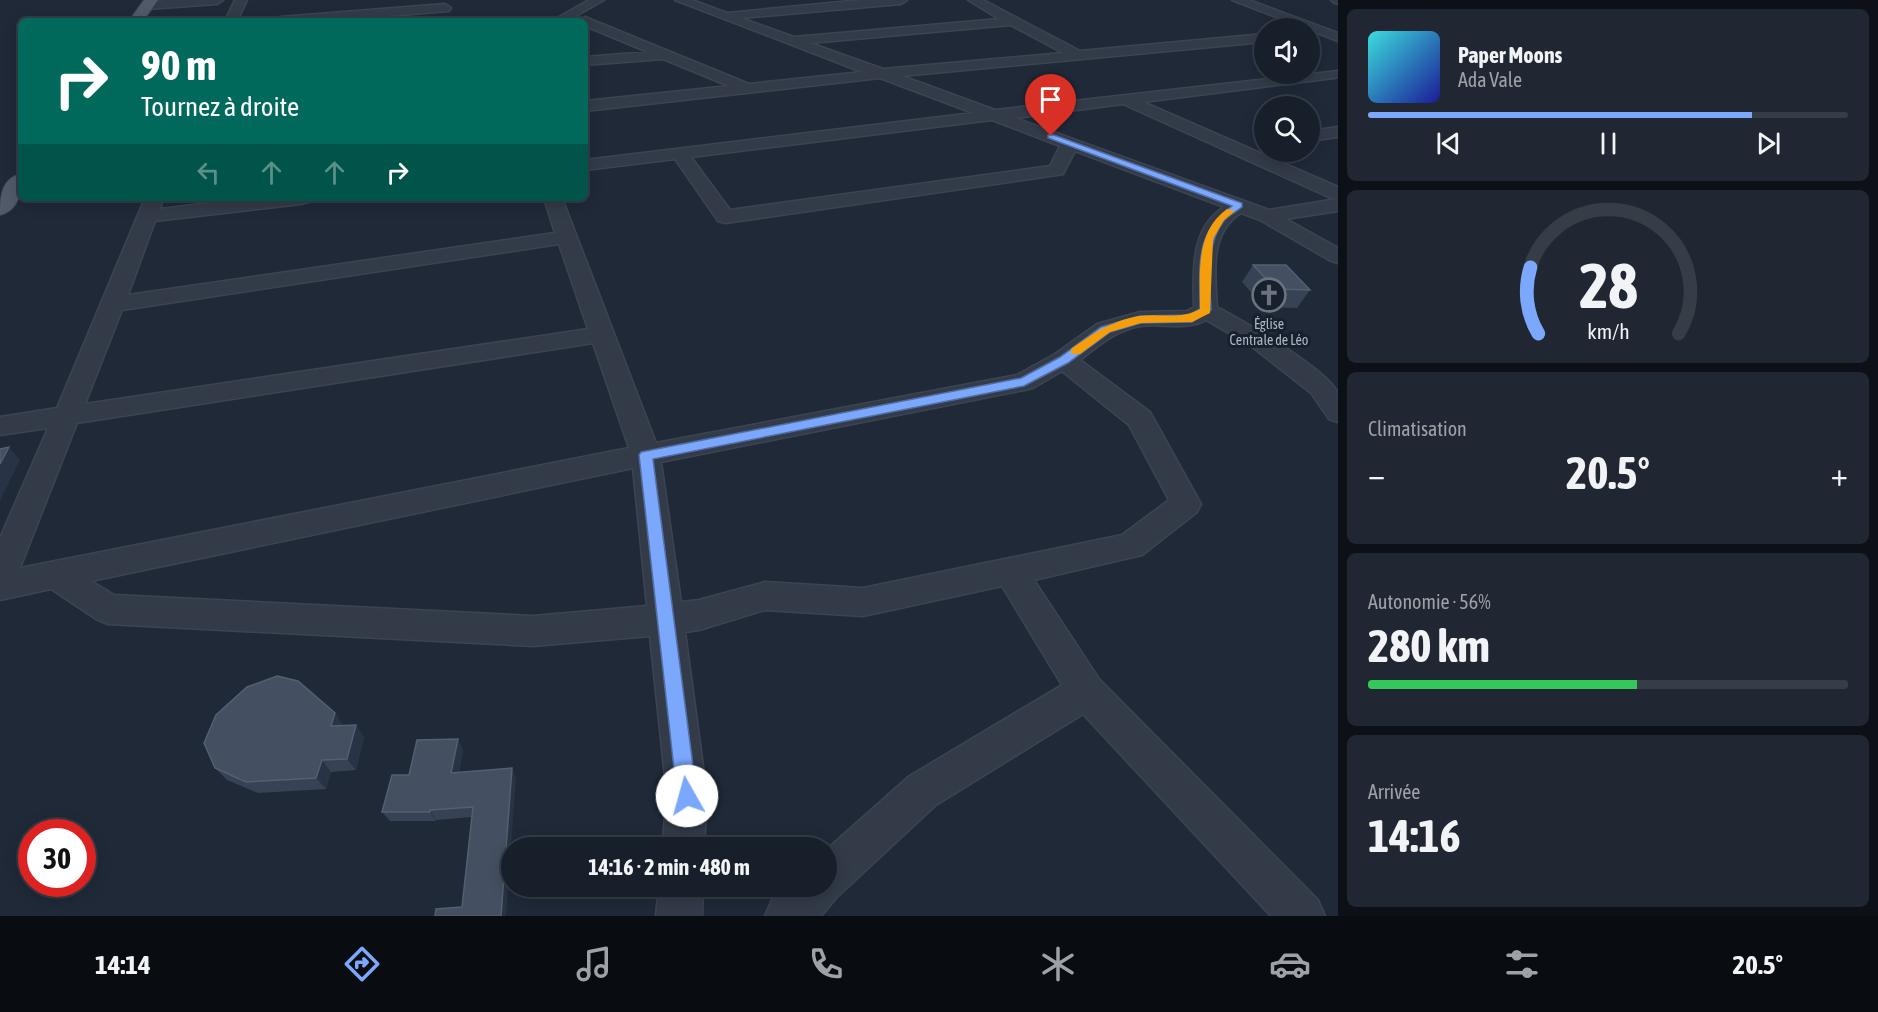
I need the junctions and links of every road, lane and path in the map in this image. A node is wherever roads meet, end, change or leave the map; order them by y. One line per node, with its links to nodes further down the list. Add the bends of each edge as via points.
1 (217, 0): 8 (street)
2 (241, 0): 13 (street)
3 (598, 0): 10 (street)
4 (681, 0): 11 (street)
5 (901, 0): 11 (street)
6 (974, 0): 18 (street)
7 (1238, 0): 17 (street)
8 (149, 2): 12 (main road)
9 (445, 8): 14 (street)
10 (571, 15): 15 (street); 16 (street)
11 (723, 15): 26 (street)
12 (138, 18)
13 (232, 18)
14 (318, 18)
15 (564, 18)
16 (578, 18)
17 (1280, 18)
18 (1014, 21): 26 (street); 29 (street)
19 (588, 22): 28 (street)
20 (1338, 30): 21 (street)
21 (1320, 32)
22 (1320, 34): 23 (street)
23 (1338, 37)
24 (1254, 39): 25 (street)
25 (1244, 40): 27 (street); 29 (street)
26 (791, 41): 32 (street)
27 (1254, 44)
28 (666, 54): 30 (street); 34 (street)
29 (1079, 56): 32 (street)
30 (588, 61)
31 (1320, 69): 33 (street)
32 (881, 74): 34 (street); 37 (street)
33 (1336, 75): 35 (street)
34 (748, 88): 36 (street)
35 (1126, 100): 37 (street); 42 (street)
36 (588, 106)
37 (994, 116): 40 (street); 43 (street)
38 (1338, 132): 39 (street)
39 (1320, 135)
40 (1070, 143): 43 (street, via 1057,170 725,217); 49 (street)
41 (1254, 143): 42 (street)
42 (1232, 146): 46 (street)
43 (680, 154): 44 (street)
44 (588, 165)
45 (12, 184): 52 (main road)
46 (1338, 194)
47 (251, 201): 51 (street)
48 (554, 201): 54 (street)
49 (1239, 205): 53 (street); 57 (street, via 1220,218 1208,239)
50 (1338, 205): 53 (street)
51 (151, 207): 56 (street)
52 (0, 208)
53 (1267, 216): 55 (street)
54 (567, 237): 56 (street); 58 (street)
55 (1338, 257)
56 (115, 304): 61 (street)
57 (1206, 310): 59 (street, via 1192,318 1140,319 1106,329); 60 (street, via 1260,341 1320,387)
58 (603, 334): 61 (street); 63 (street)
59 (1064, 360): 63 (street, via 1024,382); 64 (street, via 1140,419 1186,504 1131,546)
60 (1338, 412)
61 (65, 416): 62 (street); 66 (street)
62 (0, 426)
63 (646, 455): 65 (street); 68 (street)
64 (1011, 572): 68 (street, via 863,602 765,596 699,615); 69 (street)
65 (54, 575): 67 (street); 68 (street, via 108,609 533,631)
66 (0, 576)
67 (0, 586)
68 (664, 619): 70 (street, via 687,796)
69 (1086, 691): 71 (street, via 922,791); 76 (street)
70 (684, 837)
71 (837, 870)
72 (680, 897): 74 (street)
73 (808, 897): 75 (street)
74 (679, 916)
75 (788, 916)
76 (1302, 916)

